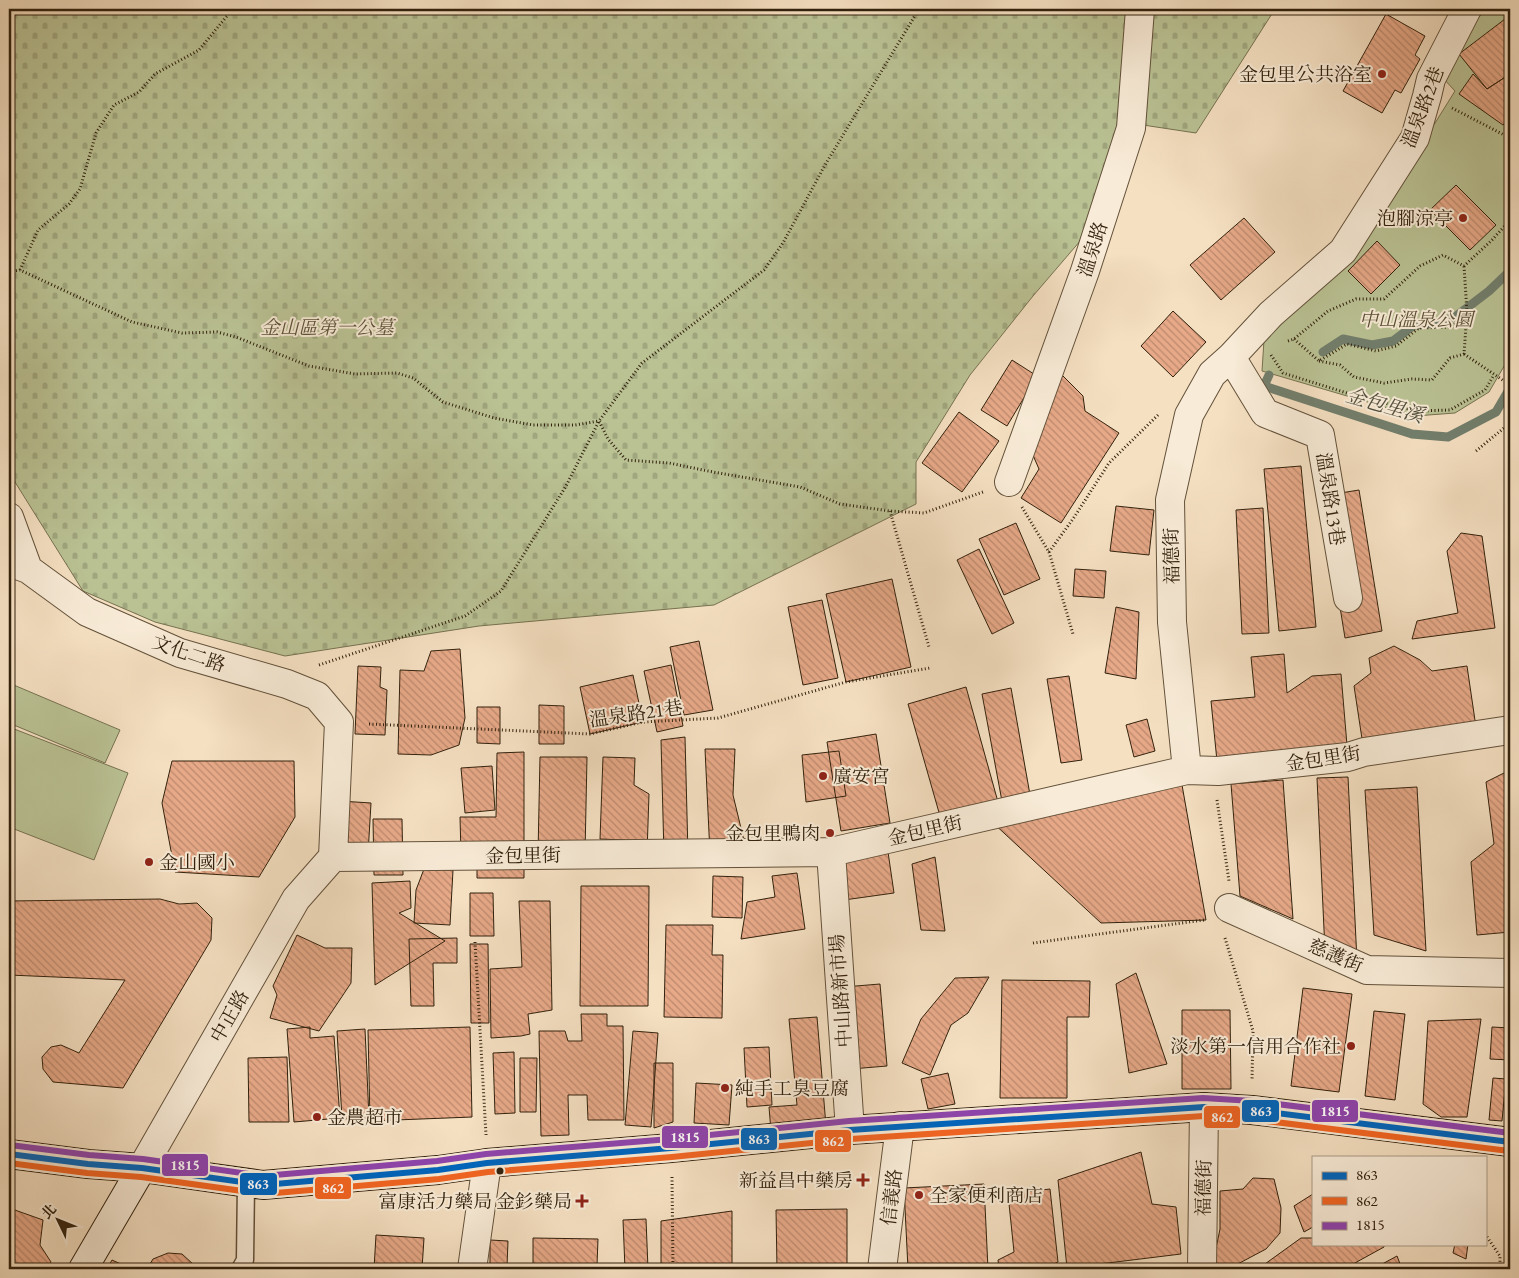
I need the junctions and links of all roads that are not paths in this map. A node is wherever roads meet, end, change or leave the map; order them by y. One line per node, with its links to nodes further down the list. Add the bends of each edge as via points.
1 (1140, 9): 4 (street, 溫泉路, via 1131,128 1085,270)
2 (1467, 9): 3 (street, 溫泉路2巷, via 1430,79 1415,138 1343,251 1271,314)
3 (1231, 357): 7 (street, 溫泉路13巷, via 1265,413 1320,435); 9 (street, 福德街, via 1212,374 1189,415 1170,500 1172,622)
4 (1008, 482)
5 (9, 517): 6 (street)
6 (18, 565): 11 (street, 文化二路, via 87,612 180,653 288,684 317,696 339,722)
7 (1348, 598)
8 (1510, 730): 9 (street, 金包里街, via 1364,752 1348,758)
9 (1188, 770): 10 (street, 金包里街)
10 (830, 852): 11 (street, 金包里街); 16 (street, 中山路新市場)
11 (333, 857): 20 (street, 中正路, via 296,899)
12 (1218, 914): 13 (street, 慈護街, via 1367,970)
13 (1510, 972)
14 (1204, 1107): 15 (street); 17 (street, via 1262,1111); 26 (street, 福德街)
15 (900, 1126): 16 (street); 25 (street, 信義路)
16 (850, 1130): 19 (street)
17 (1510, 1142)
18 (9, 1154): 20 (street)
19 (487, 1163): 21 (street, via 438,1170); 24 (street)
20 (142, 1168): 21 (street); 22 (street, 中正路)
21 (246, 1184): 23 (lane, via 245,1260)
22 (83, 1269)
23 (240, 1269)
24 (472, 1269)
25 (882, 1269)
26 (1202, 1269)

